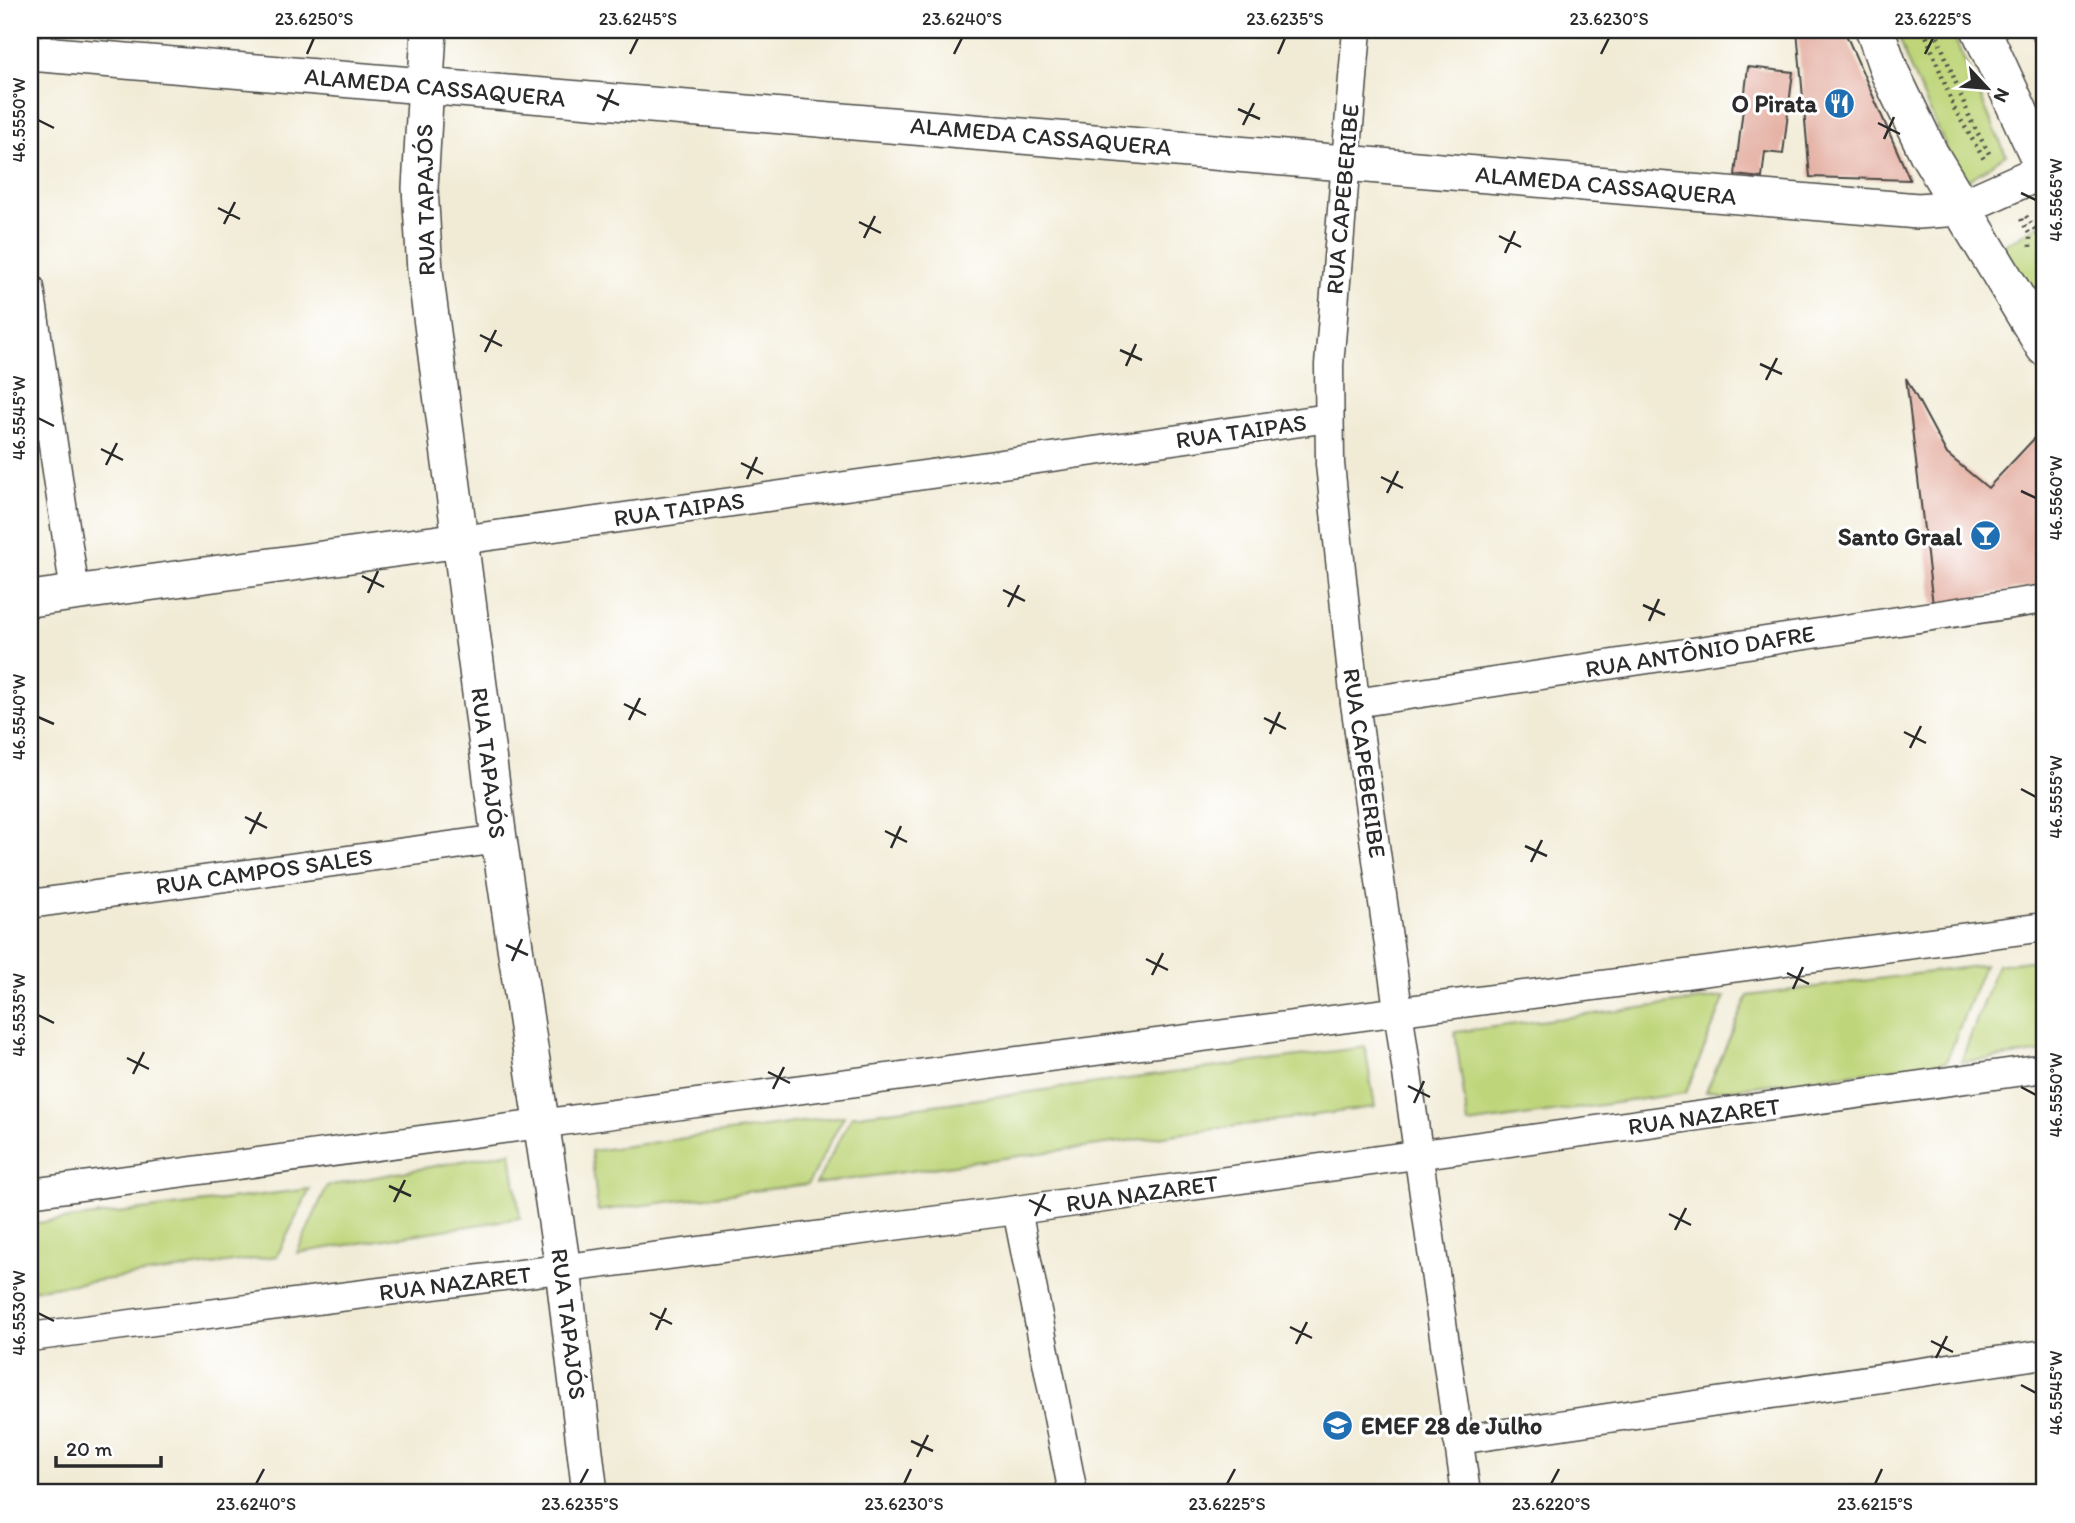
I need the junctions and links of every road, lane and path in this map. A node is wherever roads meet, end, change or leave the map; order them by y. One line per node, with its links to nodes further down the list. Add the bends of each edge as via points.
1 (429, 30): 8 (street, RUA TAPAJÓS)
2 (1357, 30): 9 (street, RUA CAPEBERIBE)
3 (1875, 30): 11 (main road, via 1907,111)
4 (1924, 30): 5 (path, via 1955,110 1993,168)
5 (1935, 30)
6 (1981, 30): 10 (main road)
7 (30, 53): 8 (street, ALAMEDA CASSAQUERA)
8 (424, 86): 9 (street, ALAMEDA CASSAQUERA); 17 (street, RUA TAPAJÓS, via 420,188 425,271)
9 (1346, 162): 11 (street, ALAMEDA CASSAQUERA, via 1854,207); 16 (street, RUA CAPEBERIBE, via 1329,365)
10 (2045, 170): 11 (street, ALAMEDA CASSAQUERA)
11 (1960, 208): 15 (main road)
12 (2036, 233): 13 (path)
13 (2045, 245)
14 (30, 288): 18 (street)
15 (2045, 347)
16 (1329, 418): 17 (street, RUA TAIPAS); 21 (street, RUA CAPEBERIBE)
17 (461, 540): 18 (street, RUA TAIPAS); 22 (street, RUA TAPAJÓS)
18 (75, 593): 19 (street, RUA TAIPAS)
19 (30, 599)
20 (2045, 599): 21 (street, RUA ANTÔNIO DAFRE)
21 (1355, 703): 25 (street, RUA CAPEBERIBE)
22 (499, 839): 23 (street, RUA CAMPOS SALES); 27 (street, RUA TAPAJÓS)
23 (30, 904)
24 (2045, 927): 25 (street)
25 (1400, 1013): 27 (street); 28 (street, RUA CAPEBERIBE)
26 (2045, 1068): 28 (street, RUA NAZARET)
27 (540, 1121): 29 (street); 31 (street, RUA TAPAJÓS)
28 (1417, 1156): 30 (street, RUA NAZARET); 34 (street, RUA CAPEBERIBE)
29 (30, 1193)
30 (1017, 1210): 31 (street, RUA NAZARET); 36 (street)
31 (563, 1269): 32 (street, RUA NAZARET); 35 (street, RUA TAPAJÓS)
32 (30, 1337)
33 (2045, 1354): 34 (street)
34 (1458, 1440): 37 (street, RUA CAPEBERIBE)
35 (590, 1493)
36 (1073, 1493)
37 (1466, 1493)

